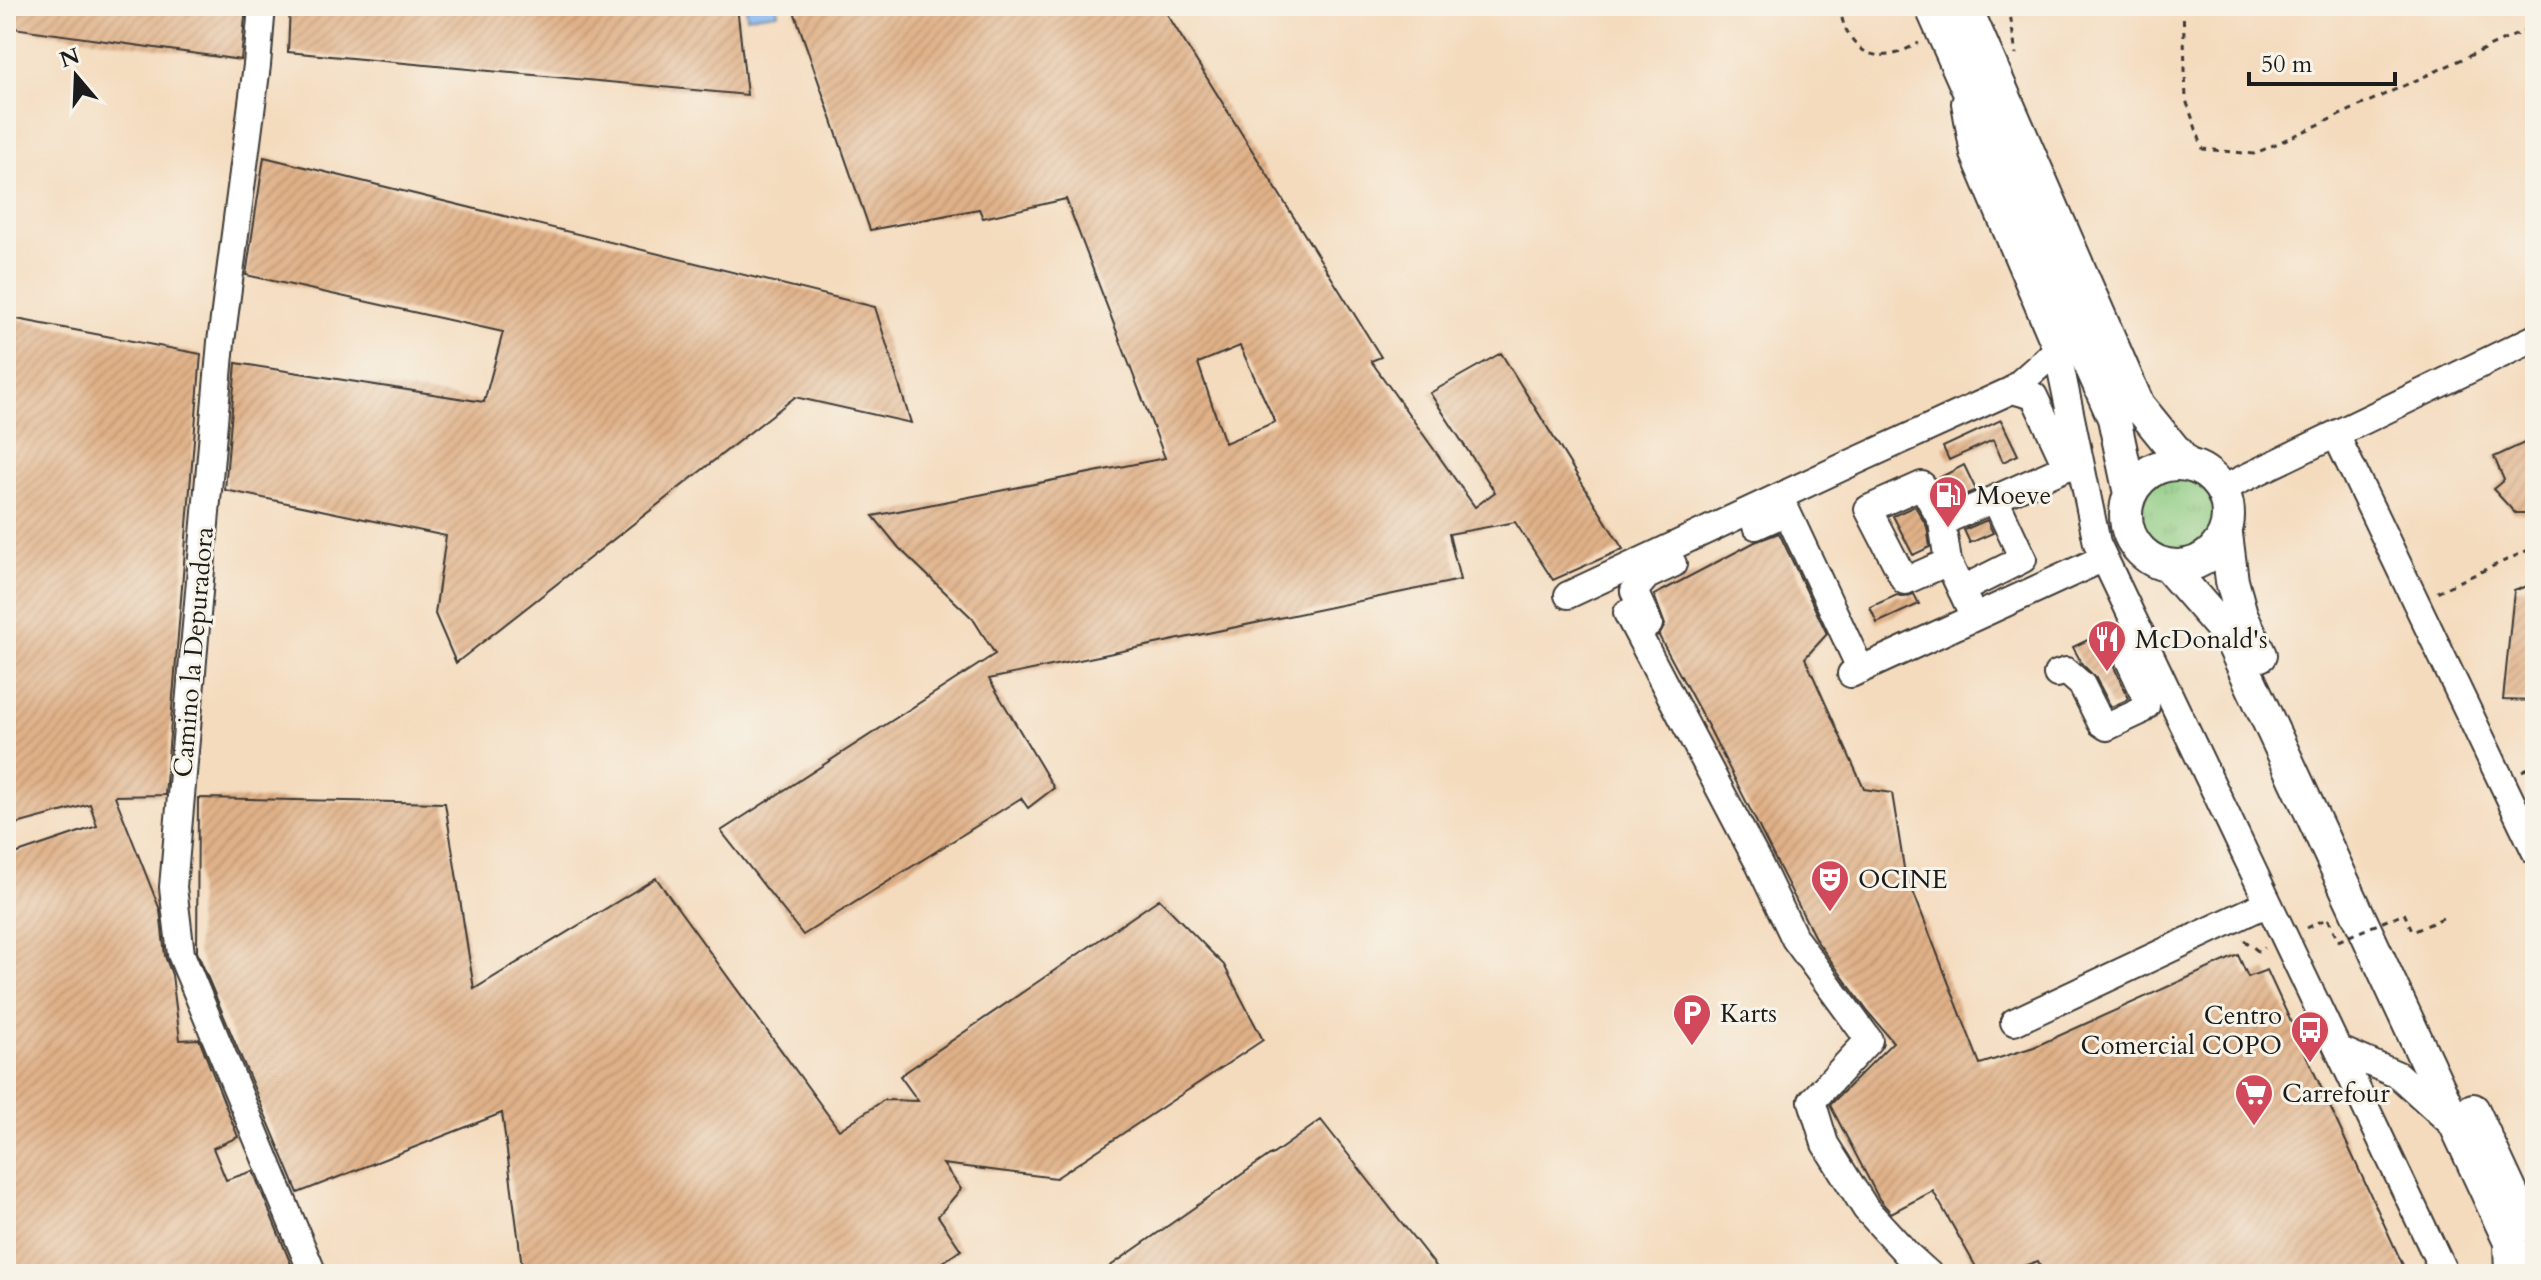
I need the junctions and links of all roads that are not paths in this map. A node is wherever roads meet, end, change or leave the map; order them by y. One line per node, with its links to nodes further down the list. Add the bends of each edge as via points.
1 (262, 6): 34 (street, Camino la Depuradora, via 221,342 173,887 181,954)
2 (1965, 6): 10 (main road, via 2138,405)
3 (1937, 19): 4 (main road)
4 (1959, 67): 6 (street, via 1974,154); 12 (main road, via 2114,418)
5 (2535, 338): 8 (street)
6 (2057, 350): 7 (street); 9 (street)
7 (2012, 390): 9 (street, via 2034,396); 20 (street)
8 (2336, 435): 11 (street); 26 (street)
9 (2074, 464): 13 (street); 16 (street)
10 (2186, 464): 11 (main road); 12 (main road, via 2153,470)
11 (2222, 489): 15 (main road, via 2229,519)
12 (2130, 494): 18 (main road, via 2125,509 2131,540 2140,552)
13 (1995, 499): 14 (street); 19 (street, via 2023,559)
14 (1942, 522): 17 (street); 17 (street, via 1922,485 1868,509 1905,581)
15 (2226, 534): 18 (main road, via 2202,560); 32 (main road, via 2241,614 2517,1205)
16 (2104, 558): 22 (street); 23 (street)
17 (1948, 562): 19 (street)
18 (2168, 566): 30 (main road, via 2229,636)
19 (1961, 590): 22 (street)
20 (1568, 595)
21 (1637, 609): 25 (street, via 1627,613)
22 (1974, 617): 25 (street, via 1856,672 1787,512 1647,576 1634,591 1715,765)
23 (2140, 632): 24 (street, via 2120,641 2146,697 2139,712 2107,727 2082,685 2066,671); 27 (street)
24 (2057, 674)
25 (1711, 773): 35 (street, via 1795,939 1869,1040 1812,1101 1825,1144 1866,1209)
26 (2535, 851)
27 (2268, 903): 28 (street); 29 (street)
28 (2014, 1022)
29 (2338, 1049): 30 (street, via 2398,1075); 36 (street)
30 (2457, 1129): 31 (main road)
31 (2496, 1212): 37 (street); 38 (main road, via 2510,1242)
32 (2535, 1227)
33 (2535, 1263): 39 (main road)
34 (313, 1274)
35 (1929, 1274)
36 (2445, 1274)
37 (2500, 1274)
38 (2511, 1274)
39 (2520, 1274)

